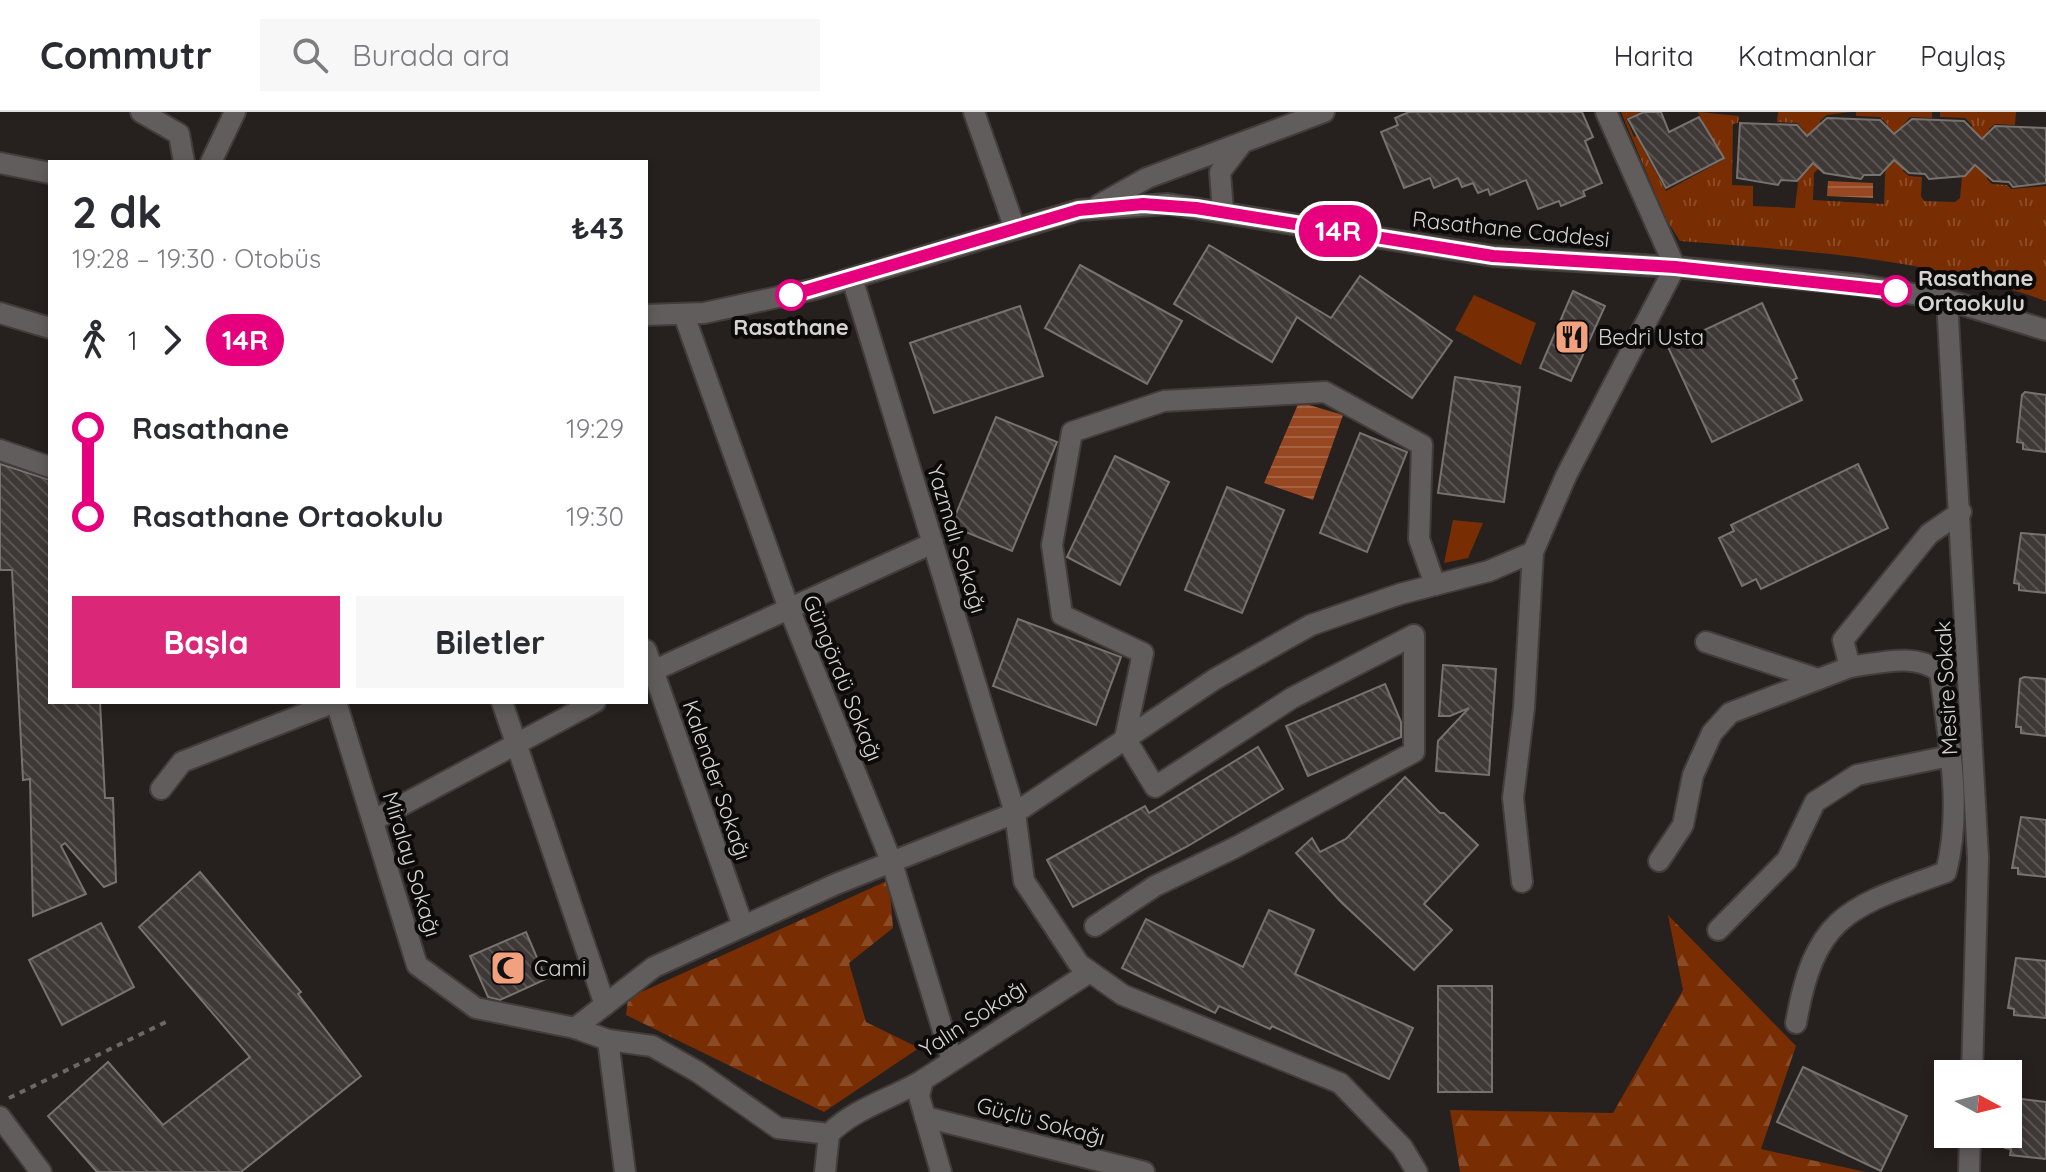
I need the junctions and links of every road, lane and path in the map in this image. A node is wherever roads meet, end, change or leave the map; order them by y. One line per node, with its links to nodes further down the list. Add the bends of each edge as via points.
1 (141, 112): 7 (street, via 179,134)
2 (235, 112): 8 (street)
3 (974, 112): 13 (street)
4 (1324, 112): 6 (street)
5 (1606, 112): 14 (street)
6 (1243, 144): 11 (street, via 1147,178); 12 (street, via 1220,172)
7 (184, 160)
8 (212, 160)
9 (0, 163): 10 (street)
10 (48, 173)
11 (1097, 207): 12 (street, Rasathane Caddesi, via 1168,204); 13 (street, Rasathane Caddesi)
12 (1223, 212): 14 (street, Rasathane Caddesi, via 1493,256)
13 (1015, 229): 15 (street, Rasathane Caddesi)
14 (1675, 267): 16 (street, Rasathane Caddesi, via 1862,285); 26 (street, via 1566,476)
15 (852, 278): 19 (street, Rasathane Caddesi); 25 (street, Yazmalı Sokağı)
16 (1947, 300): 21 (street, Rasathane Caddesi); 24 (street, Mesire Sokak)
17 (0, 313): 20 (street)
18 (648, 315): 19 (street, Rasathane Caddesi)
19 (684, 315): 28 (street, Güngördü Sokağı)
20 (48, 327)
21 (2046, 330)
22 (0, 450): 23 (street)
23 (48, 466)
24 (1961, 512): 31 (street, via 1929,534 1843,640); 56 (street, Mesire Sokak, via 1978,858)
25 (933, 543): 28 (street); 41 (street, Yazmalı Sokağı)
26 (1533, 552): 27 (street); 45 (street, via 1513,798)
27 (1435, 585): 37 (street, via 1311,625); 37 (street, via 1419,539 1422,445 1325,392 1164,401 1072,432 1052,545 1062,615 1143,653)
28 (788, 606): 30 (street); 44 (street, Güngördü Sokağı)
29 (1706, 642): 32 (street)
30 (648, 665): 46 (street, Kalender Sokağı)
31 (1850, 667): 32 (street); 39 (street, via 1902,660 1929,663 1940,672)
32 (1818, 679): 43 (street, via 1730,713 1712,733 1693,775 1683,825)
33 (331, 704): 40 (street, via 182,762)
34 (337, 704): 42 (street, Miralay Sokağı)
35 (503, 704): 38 (street)
36 (591, 704): 38 (street)
37 (1125, 738): 41 (street); 47 (street, via 1155,787 1292,698 1414,635 1414,752 1155,886)
38 (519, 745): 42 (street); 50 (street)
39 (1950, 756): 48 (street, via 1857,775 1815,802 1787,860); 52 (street, via 1955,839 1946,872 1860,904 1822,937)
40 (161, 789)
41 (1015, 813): 44 (street); 49 (street, Yazmalı Sokağı, via 1024,881 1079,964)
42 (374, 820): 53 (street, Miralay Sokağı, via 417,965 476,1008)
43 (1659, 861)
44 (892, 863): 46 (street); 55 (street, Güngördü Sokağı)
45 (1522, 882)
46 (743, 926): 50 (street, via 654,967)
47 (1095, 926)
48 (1718, 930)
49 (1090, 972): 55 (street, Yalın Sokağı); 68 (street, Yazmalı Sokağı, via 1123,995 1340,1083 1402,1147)
50 (605, 1005): 53 (street)
51 (168, 1021): 58 (path)
52 (1796, 1023)
53 (575, 1028): 54 (street, Miralay Sokağı)
54 (608, 1040): 61 (street, Miralay Sokağı, via 652,1046 778,1128); 64 (street)
55 (952, 1060): 57 (street, Yalın Sokağı)
56 (1972, 1060)
57 (923, 1080): 60 (street, Yalın Sokağı, via 919,1096); 61 (street, via 848,1115)
58 (0, 1102)
59 (0, 1117): 63 (street)
60 (925, 1117): 66 (street, Yalın Sokağı); 67 (street, Güçlü Sokağı)
61 (829, 1134): 65 (street)
62 (1970, 1148): 69 (street)
63 (41, 1172)
64 (625, 1172)
65 (825, 1172)
66 (941, 1172)
67 (1144, 1172)
68 (1417, 1172)
69 (1969, 1172)

